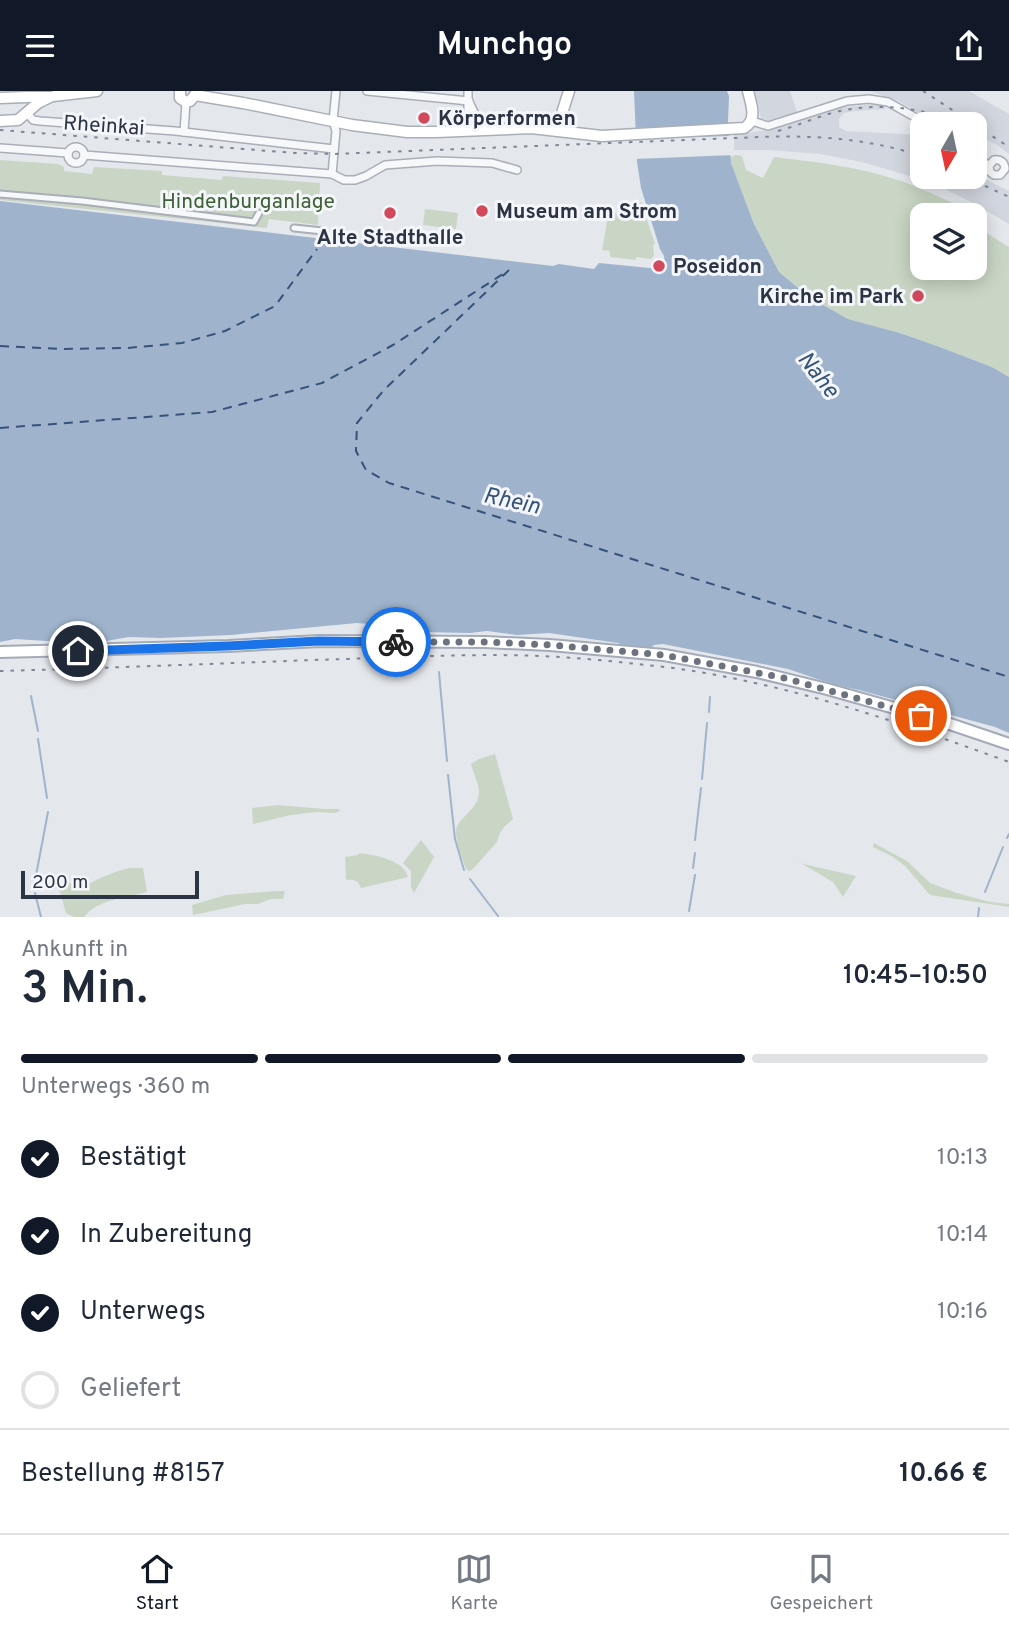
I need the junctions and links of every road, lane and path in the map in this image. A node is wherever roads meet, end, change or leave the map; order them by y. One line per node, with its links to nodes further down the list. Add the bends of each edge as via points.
1 (97, 91): 9 (main road)
2 (178, 91): 10 (main road, via 180,98)
3 (336, 91): 17 (street)
4 (367, 91): 8 (street)
5 (468, 91): 13 (street)
6 (569, 91): 20 (main road)
7 (748, 91): 18 (main road)
8 (417, 94): 13 (street)
9 (53, 96): 11 (main road); 14 (main road)
10 (192, 96): 17 (main road); 21 (street)
11 (17, 97): 12 (main road); 14 (main road, via 28,104)
12 (0, 98)
13 (469, 101): 19 (street)
14 (27, 113): 16 (main road, via 18,120); 21 (street, Rheinkai, via 40,121)
15 (910, 114): 18 (street, via 888,102 869,99 847,101 771,125)
16 (0, 121)
17 (333, 121): 19 (main road, via 399,131); 23 (street)
18 (752, 121): 20 (main road, via 746,128 632,135)
19 (472, 131): 20 (main road)
20 (560, 131)
21 (184, 132): 23 (street, Rheinkai)
22 (0, 148): 25 (street, via 68,153 75,162 83,155)
23 (334, 149): 25 (street)
24 (517, 170): 25 (street, via 492,163 437,161 385,165 355,180)
25 (332, 174)
26 (0, 194): 27 (street, via 254,222)
27 (259, 213)
28 (294, 228): 29 (street)
29 (323, 232)
30 (0, 652): 31 (main road, via 319,641 588,648 664,655 784,678)
31 (1009, 744)

